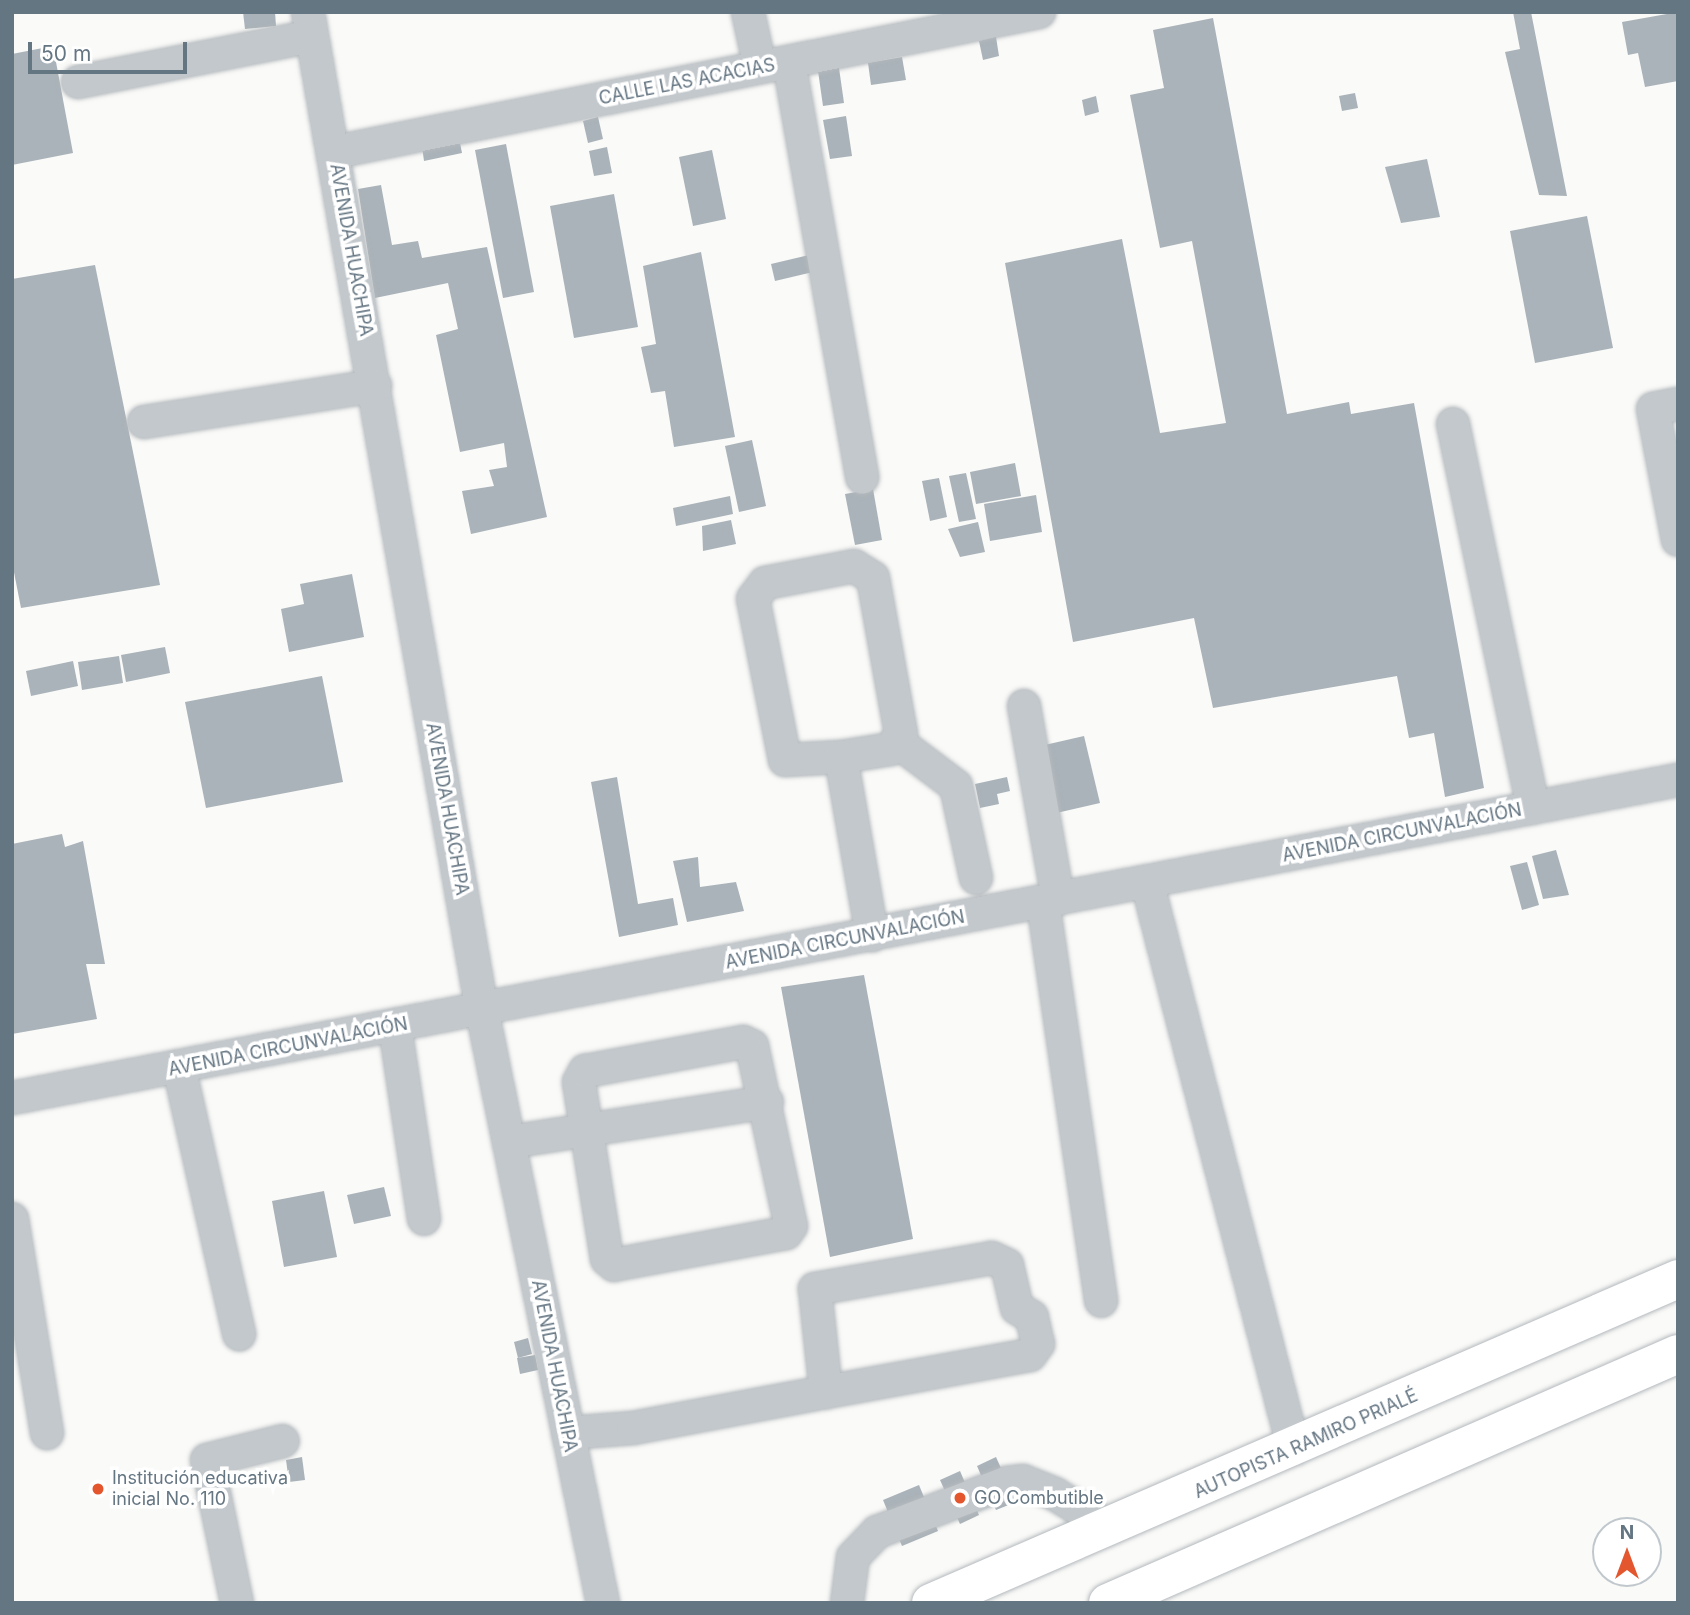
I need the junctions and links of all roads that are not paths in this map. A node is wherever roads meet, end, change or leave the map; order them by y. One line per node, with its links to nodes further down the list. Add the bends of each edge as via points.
1 (748, 12): 4 (street)
2 (1039, 12): 4 (street, CALLE LAS ACACIAS)
3 (310, 24): 5 (street); 6 (street, AVENIDA HUACHIPA)
4 (774, 65): 6 (street, CALLE LAS ACACIAS); 11 (street)
5 (78, 82)
6 (334, 152): 7 (street, AVENIDA HUACHIPA)
7 (374, 386): 9 (street); 22 (street, AVENIDA HUACHIPA)
8 (1678, 404): 12 (street, via 1653,409)
9 (144, 422)
10 (1453, 424): 17 (street)
11 (862, 478)
12 (1678, 540)
13 (1024, 706): 20 (street)
14 (899, 743): 15 (street); 15 (street, via 873,578 865,568 765,583 754,599 781,751 795,764); 18 (street, via 956,786)
15 (841, 757): 21 (street)
16 (1678, 780): 17 (street, AVENIDA CIRCUNVALACIÓN)
17 (1533, 808): 19 (street, AVENIDA CIRCUNVALACIÓN)
18 (976, 878)
19 (1147, 882): 20 (street, AVENIDA CIRCUNVALACIÓN); 39 (street)
20 (1050, 900): 21 (street, AVENIDA CIRCUNVALACIÓN); 32 (street)
21 (873, 935): 22 (street, AVENIDA CIRCUNVALACIÓN)
22 (482, 1010): 23 (street, AVENIDA CIRCUNVALACIÓN); 28 (street, AVENIDA HUACHIPA)
23 (395, 1027): 24 (street, AVENIDA CIRCUNVALACIÓN); 30 (street)
24 (179, 1067): 25 (street, AVENIDA CIRCUNVALACIÓN); 33 (street)
25 (12, 1098)
26 (767, 1102): 27 (street); 27 (street, via 752,1046 732,1041 585,1071 578,1094); 27 (street, via 792,1213 786,1233 629,1266 607,1259)
27 (584, 1130): 28 (street)
28 (509, 1142): 37 (street, AVENIDA HUACHIPA)
29 (12, 1219): 36 (street)
30 (424, 1219)
31 (1678, 1279): 39 (highway, AUTOPISTA RAMIRO PRIALÉ)
32 (1101, 1301)
33 (239, 1334)
34 (1678, 1354): 45 (highway)
35 (826, 1392): 35 (street, via 1037,1351 1031,1317 1017,1308 1007,1265 992,1258 816,1289); 37 (street, via 633,1428)
36 (47, 1433)
37 (568, 1433): 42 (street, AVENIDA HUACHIPA)
38 (283, 1441): 41 (street, via 207,1460)
39 (1294, 1449): 40 (highway, AUTOPISTA RAMIRO PRIALÉ)
40 (1110, 1528): 43 (street, via 1055,1494 1023,1481 1006,1483 877,1532 853,1557); 44 (highway, AUTOPISTA RAMIRO PRIALÉ)
41 (237, 1603)
42 (603, 1603)
43 (847, 1603)
44 (932, 1603)
45 (1108, 1603)

